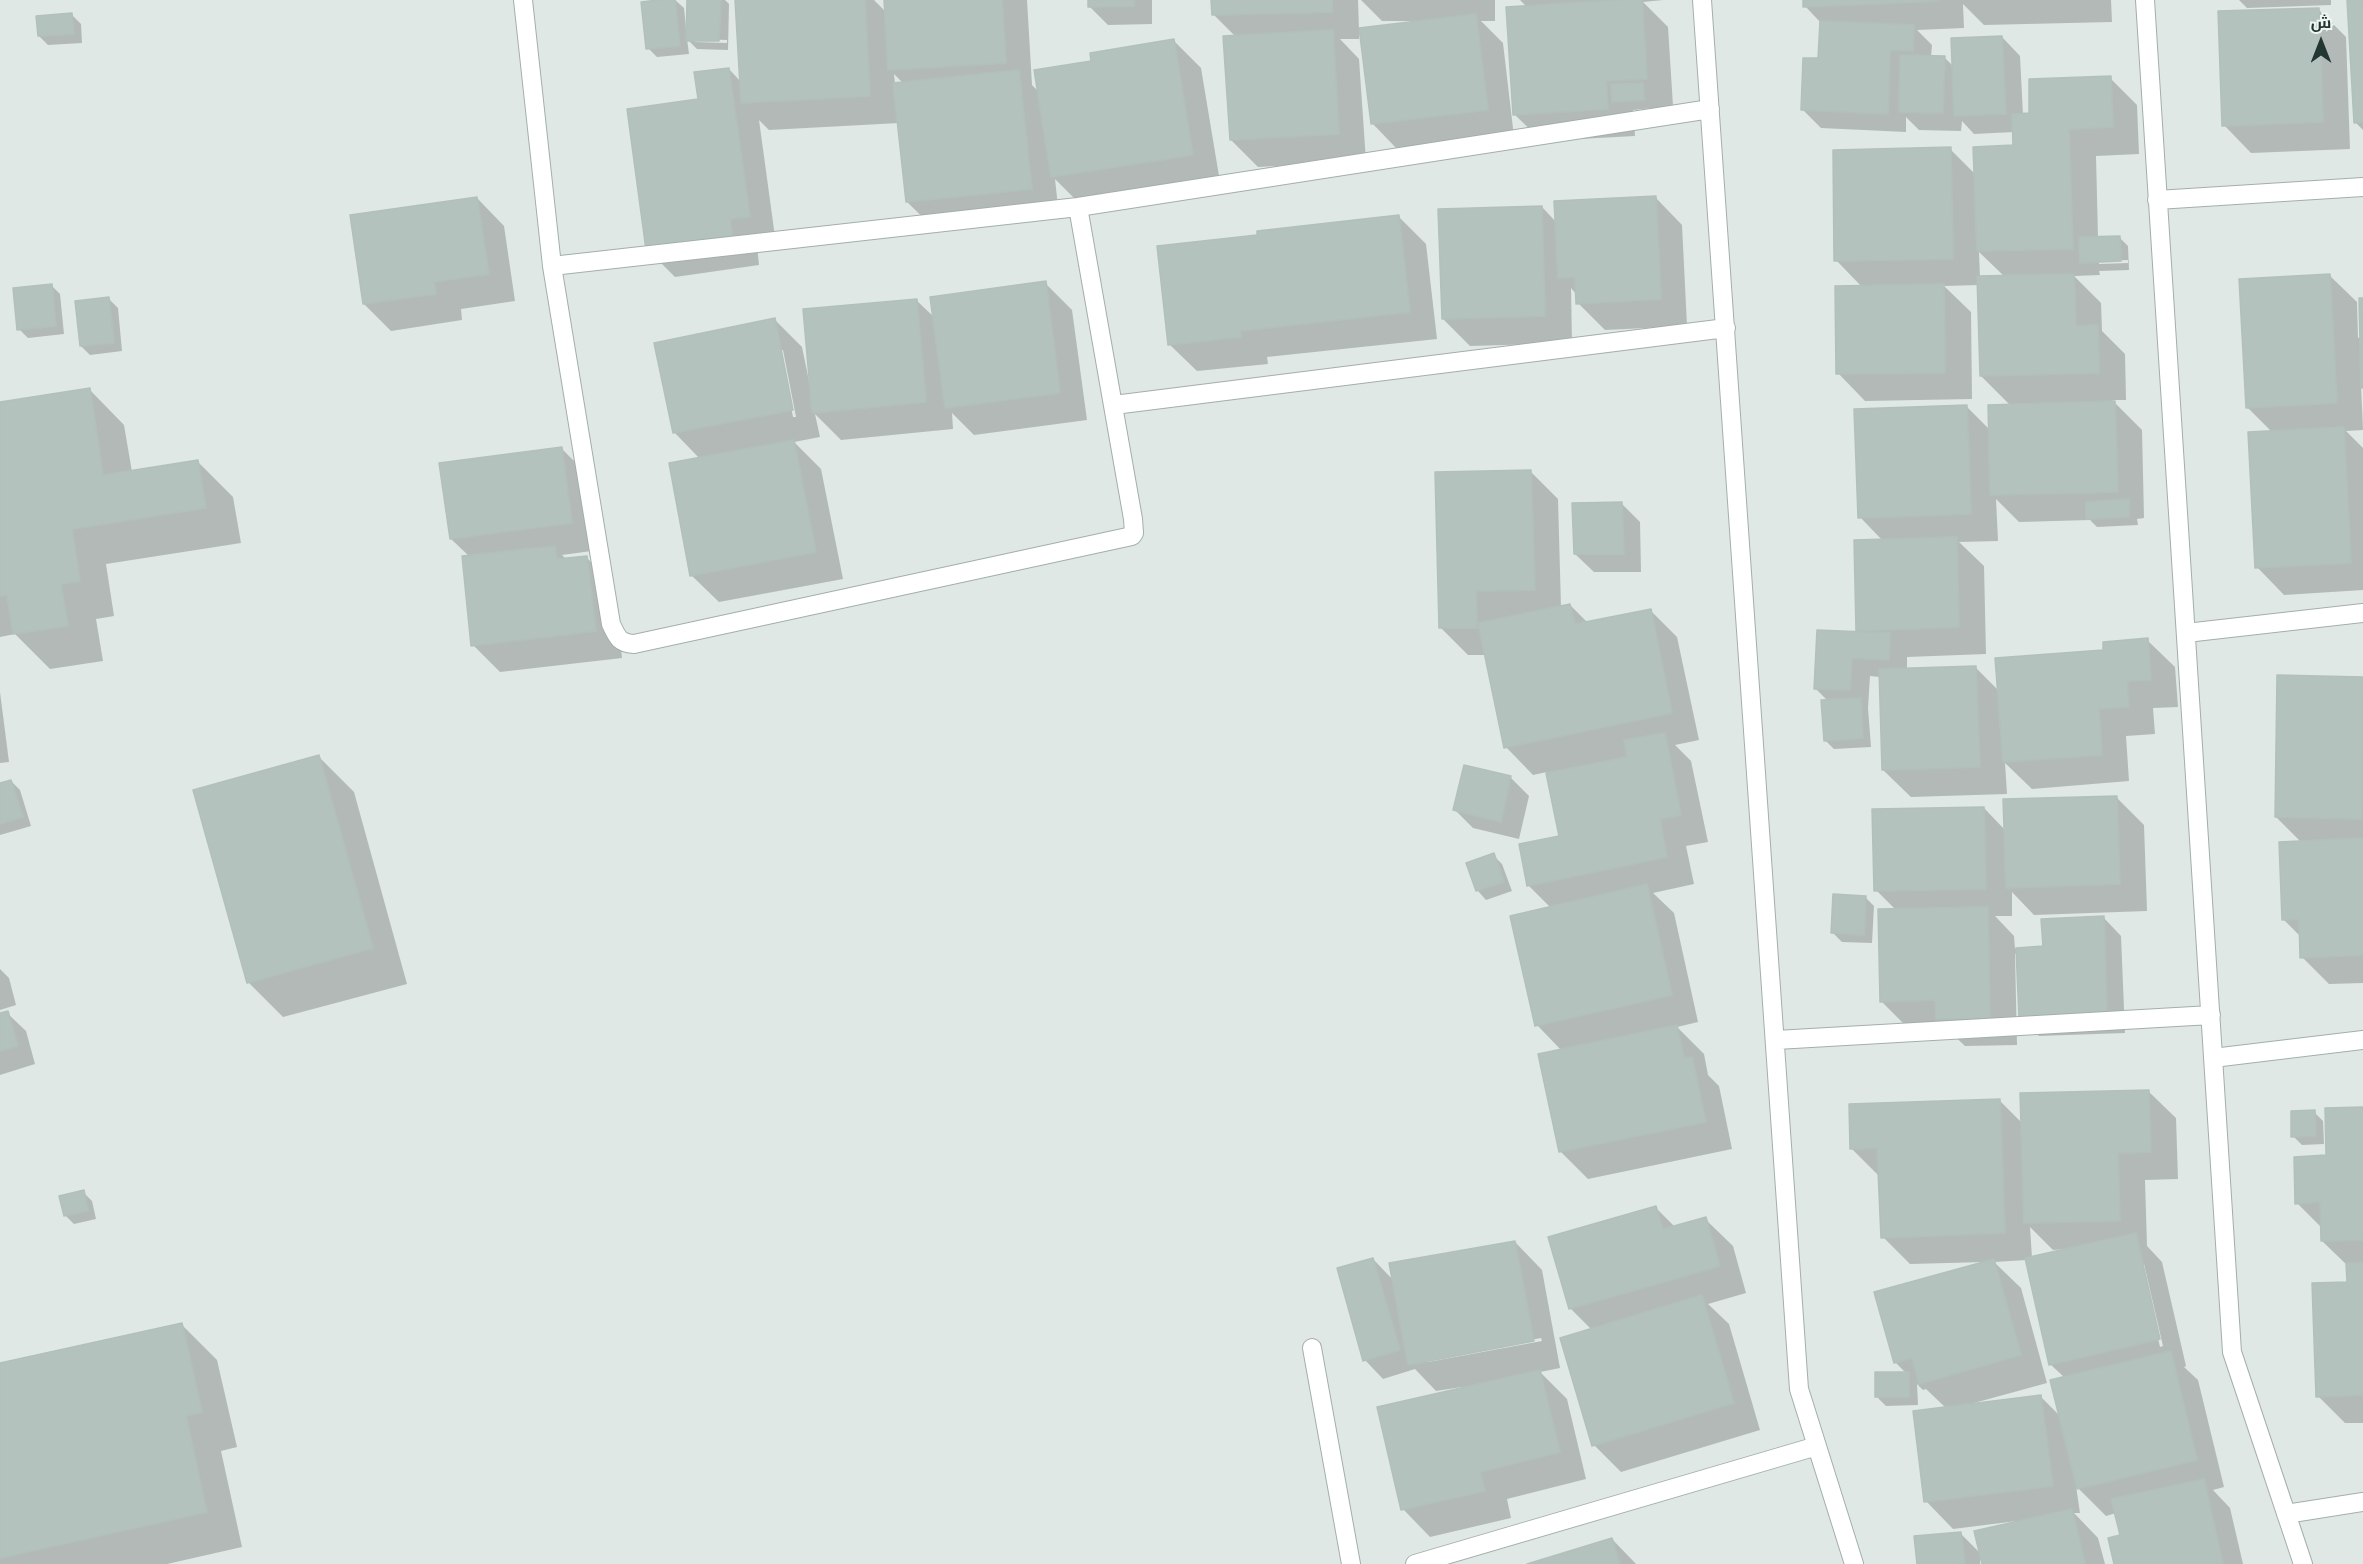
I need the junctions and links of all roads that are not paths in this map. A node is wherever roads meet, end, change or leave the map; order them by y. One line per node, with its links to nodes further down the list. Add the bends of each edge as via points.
1 (523, 0): 8 (street)
2 (1702, 0): 4 (street)
3 (2145, 0): 6 (street)
4 (1710, 109): 7 (street); 9 (street)
5 (2363, 187): 6 (street)
6 (2157, 200): 12 (street)
7 (1078, 207): 8 (street); 10 (street)
8 (552, 266): 10 (street, via 611,624 624,644 1132,536 1133,519)
9 (1725, 328): 10 (street); 14 (street)
10 (1114, 405)
11 (2363, 613): 12 (street)
12 (2186, 633): 13 (street)
13 (2211, 1015): 14 (street); 16 (street)
14 (1776, 1040): 18 (street, via 1799,1389)
15 (2363, 1040): 16 (street)
16 (2213, 1058): 20 (street, via 2232,1353)
17 (1312, 1348): 21 (street)
18 (1817, 1446): 22 (street); 23 (street)
19 (2363, 1502): 20 (street)
20 (2286, 1514): 24 (street)
21 (1351, 1564)
22 (1415, 1564)
23 (1854, 1564)
24 (2303, 1564)

